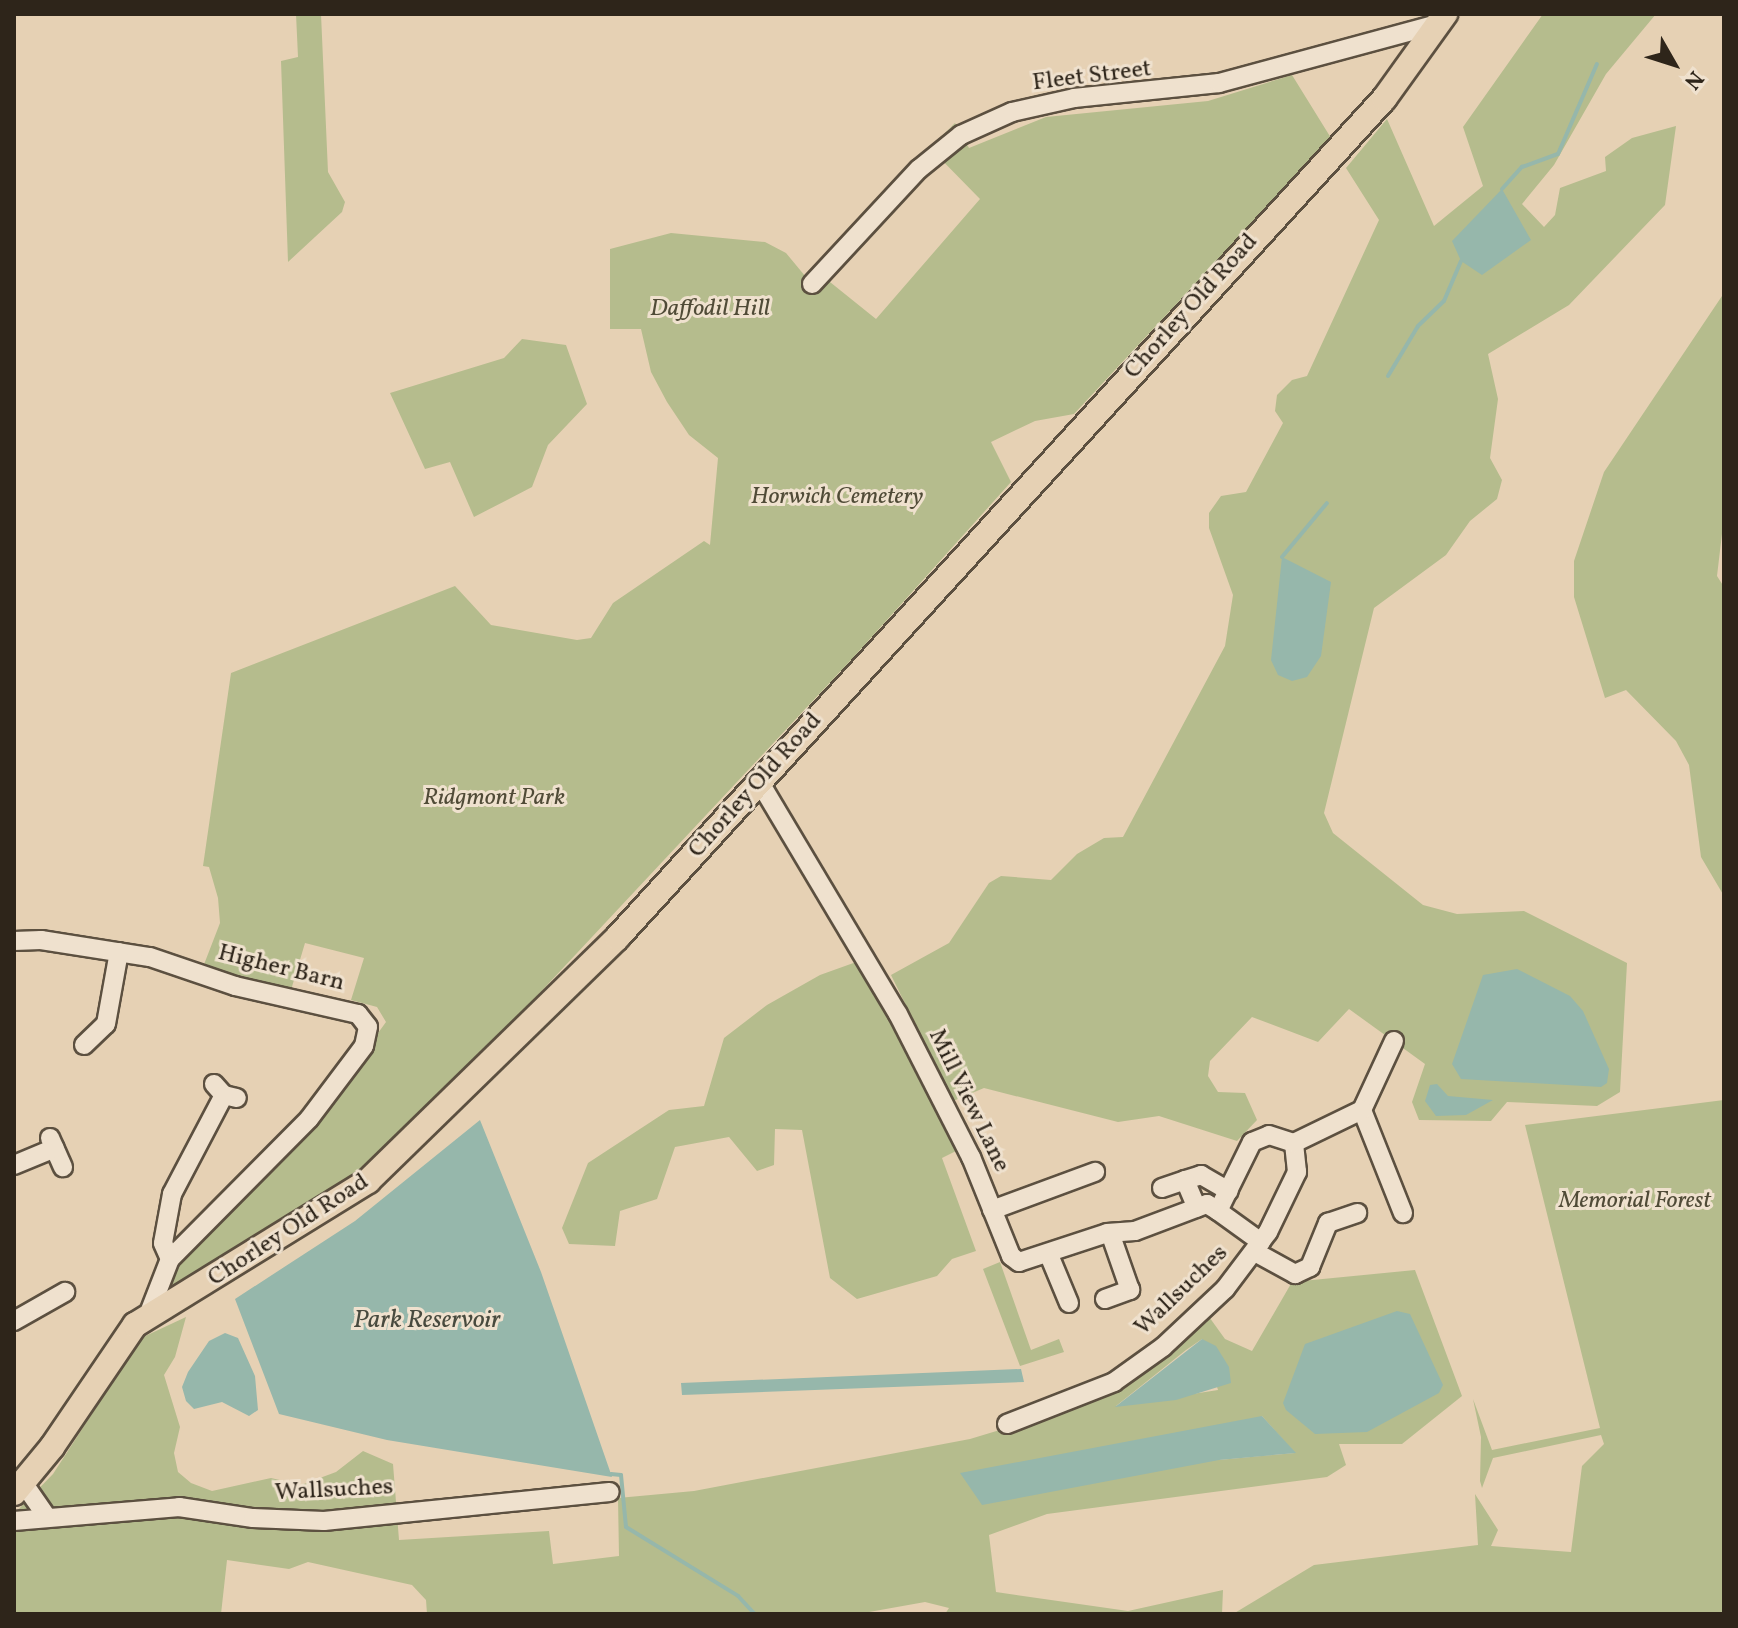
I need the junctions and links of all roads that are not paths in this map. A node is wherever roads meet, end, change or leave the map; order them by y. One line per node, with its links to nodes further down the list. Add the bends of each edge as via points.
1 (1441, 19): 2 (street, Fleet Street, via 1219,83 1074,98 1012,112 961,135 919,169); 3 (main road, Chorley Old Road, via 1384,99)
2 (812, 284)
3 (759, 781): 18 (street, Mill View Lane, via 898,1014); 29 (main road, Chorley Old Road, via 617,938 405,1149 330,1209)
4 (14, 941): 5 (street, Higher Barn)
5 (119, 952): 7 (street, via 106,1024); 25 (street, Higher Barn, via 358,1014 368,1027 364,1046 309,1119)
6 (1394, 1041): 9 (street)
7 (84, 1045)
8 (225, 1092): 25 (street, via 172,1194 163,1243)
9 (1362, 1110): 10 (street); 21 (street)
10 (1294, 1143): 16 (street, via 1269,1135 1252,1142); 23 (street, Wallsuches, via 1297,1172)
11 (14, 1165): 12 (street, via 52,1143)
12 (63, 1167)
13 (1095, 1172): 18 (street)
14 (1185, 1180): 15 (street); 16 (street, via 1201,1175); 17 (street)
15 (1162, 1188)
16 (1229, 1191): 19 (street)
17 (1197, 1208): 19 (street, Mill View Lane, via 1207,1204); 22 (street, Mill View Lane, via 1122,1234)
18 (992, 1210): 24 (street, Mill View Lane, via 1011,1256 1019,1262)
19 (1218, 1211): 23 (street, Mill View Lane)
20 (1357, 1213): 23 (street, Mill View Lane, via 1328,1223 1310,1267 1295,1274)
21 (1403, 1213)
22 (1110, 1233): 24 (street, Mill View Lane); 27 (street, via 1130,1290)
23 (1258, 1247): 31 (street, Wallsuches, via 1225,1289 1138,1366 1091,1393)
24 (1049, 1255): 28 (street)
25 (170, 1259): 29 (street)
26 (65, 1292): 30 (street)
27 (1105, 1299)
28 (1069, 1303)
29 (147, 1318): 32 (main road, Chorley Old Road, via 120,1342)
30 (14, 1321)
31 (1007, 1424)
32 (19, 1488): 34 (street)
33 (610, 1492): 34 (street, Wallsuches, via 324,1521 179,1507)
34 (47, 1517): 35 (street, Wallsuches)
35 (14, 1521)

